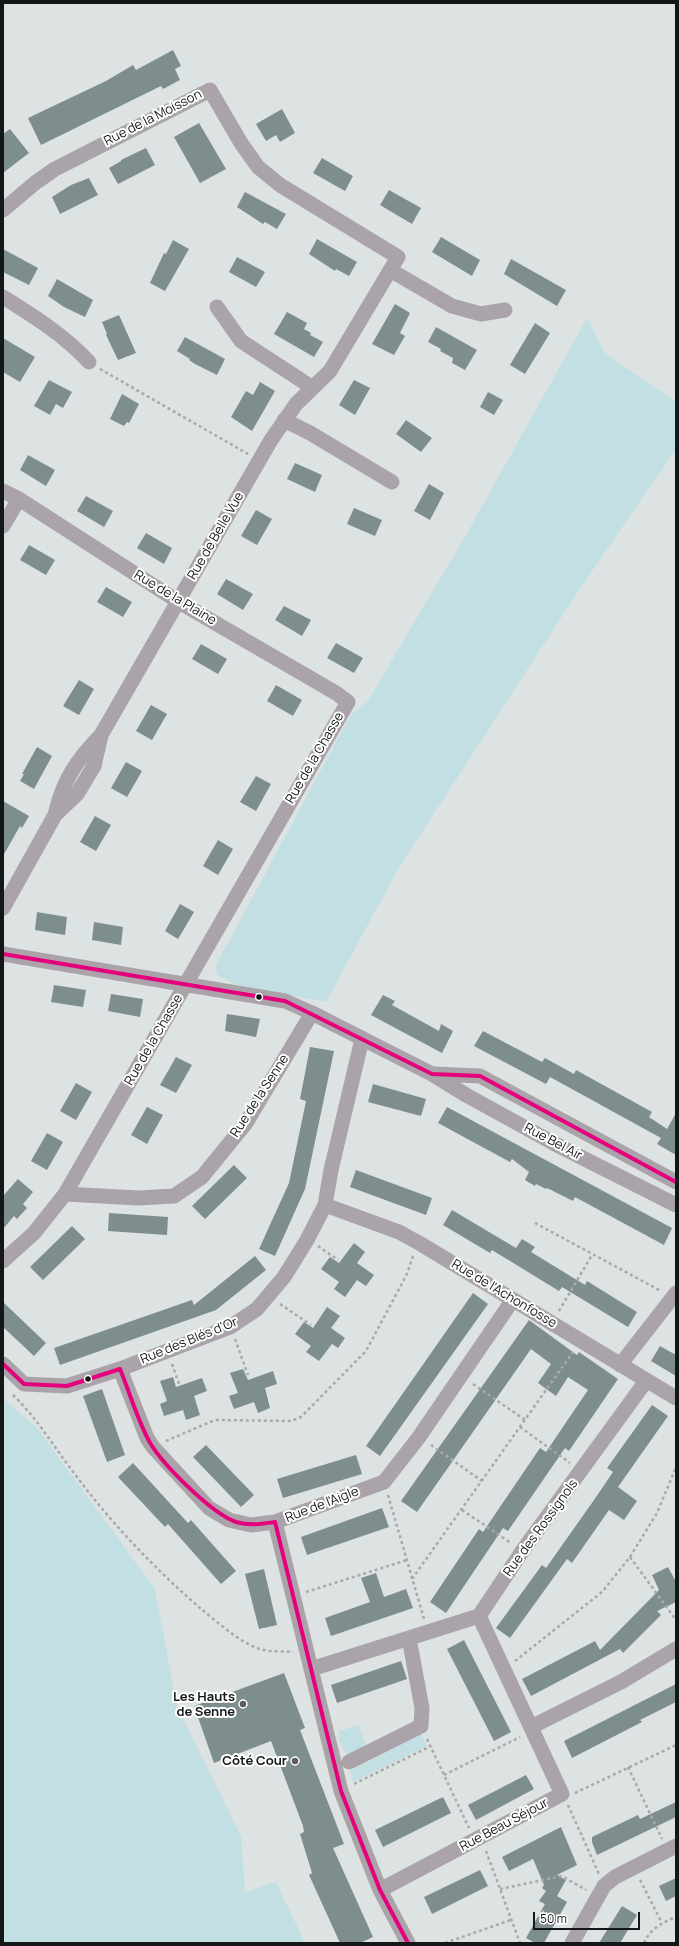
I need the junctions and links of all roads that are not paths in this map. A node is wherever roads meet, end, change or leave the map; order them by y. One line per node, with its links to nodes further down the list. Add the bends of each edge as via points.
1 (3, 210): 2 (street, Rue de la Moisson, via 55,169 210,90 258,167 280,185)
2 (398, 257): 3 (street, Rue de Belle Vue)
3 (390, 270): 6 (street, via 452,306 481,314); 8 (street, Rue de Belle Vue, via 330,371)
4 (3, 297): 7 (street, via 44,322 73,345)
5 (218, 307): 8 (street, via 241,341)
6 (505, 310)
7 (89, 362)
8 (313, 388): 9 (street, Rue de Belle Vue)
9 (284, 420): 10 (street); 14 (street, Rue de Belle Vue)
10 (392, 482)
11 (3, 491): 12 (street, Rue de la Plaine)
12 (19, 500): 13 (street); 14 (street, Rue de la Plaine)
13 (3, 526)
14 (179, 602): 15 (street, Rue de la Plaine); 16 (street, Rue de Belle Vue, via 101,735 94,766 77,794 56,815)
15 (348, 702): 18 (street, Rue de la Chasse)
16 (3, 908)
17 (3, 954): 18 (street, Rue Bel Air)
18 (186, 984): 19 (street, Rue Bel Air, via 285,1001); 23 (street, Rue de la Chasse)
19 (312, 1013): 20 (street, Rue Bel Air); 23 (street, Rue de la Senne, via 246,1123 202,1177 174,1196 138,1198)
20 (362, 1039): 21 (street, Rue Bel Air); 25 (street, Rue des Blés d'Or)
21 (432, 1074): 22 (street, Rue Bel Air, via 480,1076); 24 (street, Rue Bel Air, via 555,1144)
22 (676, 1182)
23 (64, 1194): 26 (street, Rue de la Chasse, via 34,1233)
24 (676, 1204)
25 (325, 1205): 28 (street, Rue de l'Achonfosse, via 399,1232); 31 (street, Rue des Blés d'Or, via 284,1276 258,1309 230,1327)
26 (3, 1260)
27 (674, 1295): 30 (street)
28 (512, 1301): 30 (street, Rue de l'Achonfosse, via 582,1340); 34 (street, Rue de l'Aigle, via 419,1437 384,1482)
29 (3, 1364): 31 (street, Rue des Blés d'Or, via 24,1384 67,1386)
30 (620, 1365): 32 (street, Rue de l'Achonfosse)
31 (120, 1369): 34 (street, Rue de l'Aigle, via 147,1438 209,1508 229,1520 251,1526)
32 (646, 1381): 33 (street, Rue de l'Achonfosse); 35 (street, Rue des Rossignols, via 523,1550)
33 (676, 1398)
34 (275, 1522): 38 (street)
35 (479, 1616): 36 (street); 39 (street, Rue Beau Séjour)
36 (409, 1638): 38 (street); 40 (street, via 422,1708 421,1726)
37 (676, 1649): 39 (street, via 621,1682)
38 (311, 1669): 42 (street, via 341,1790)
39 (532, 1729): 42 (street, Rue Beau Séjour, via 563,1796)
40 (349, 1762)
41 (672, 1849): 44 (street, via 615,1877 601,1892)
42 (380, 1890): 43 (street)
43 (408, 1943)
44 (572, 1943)

